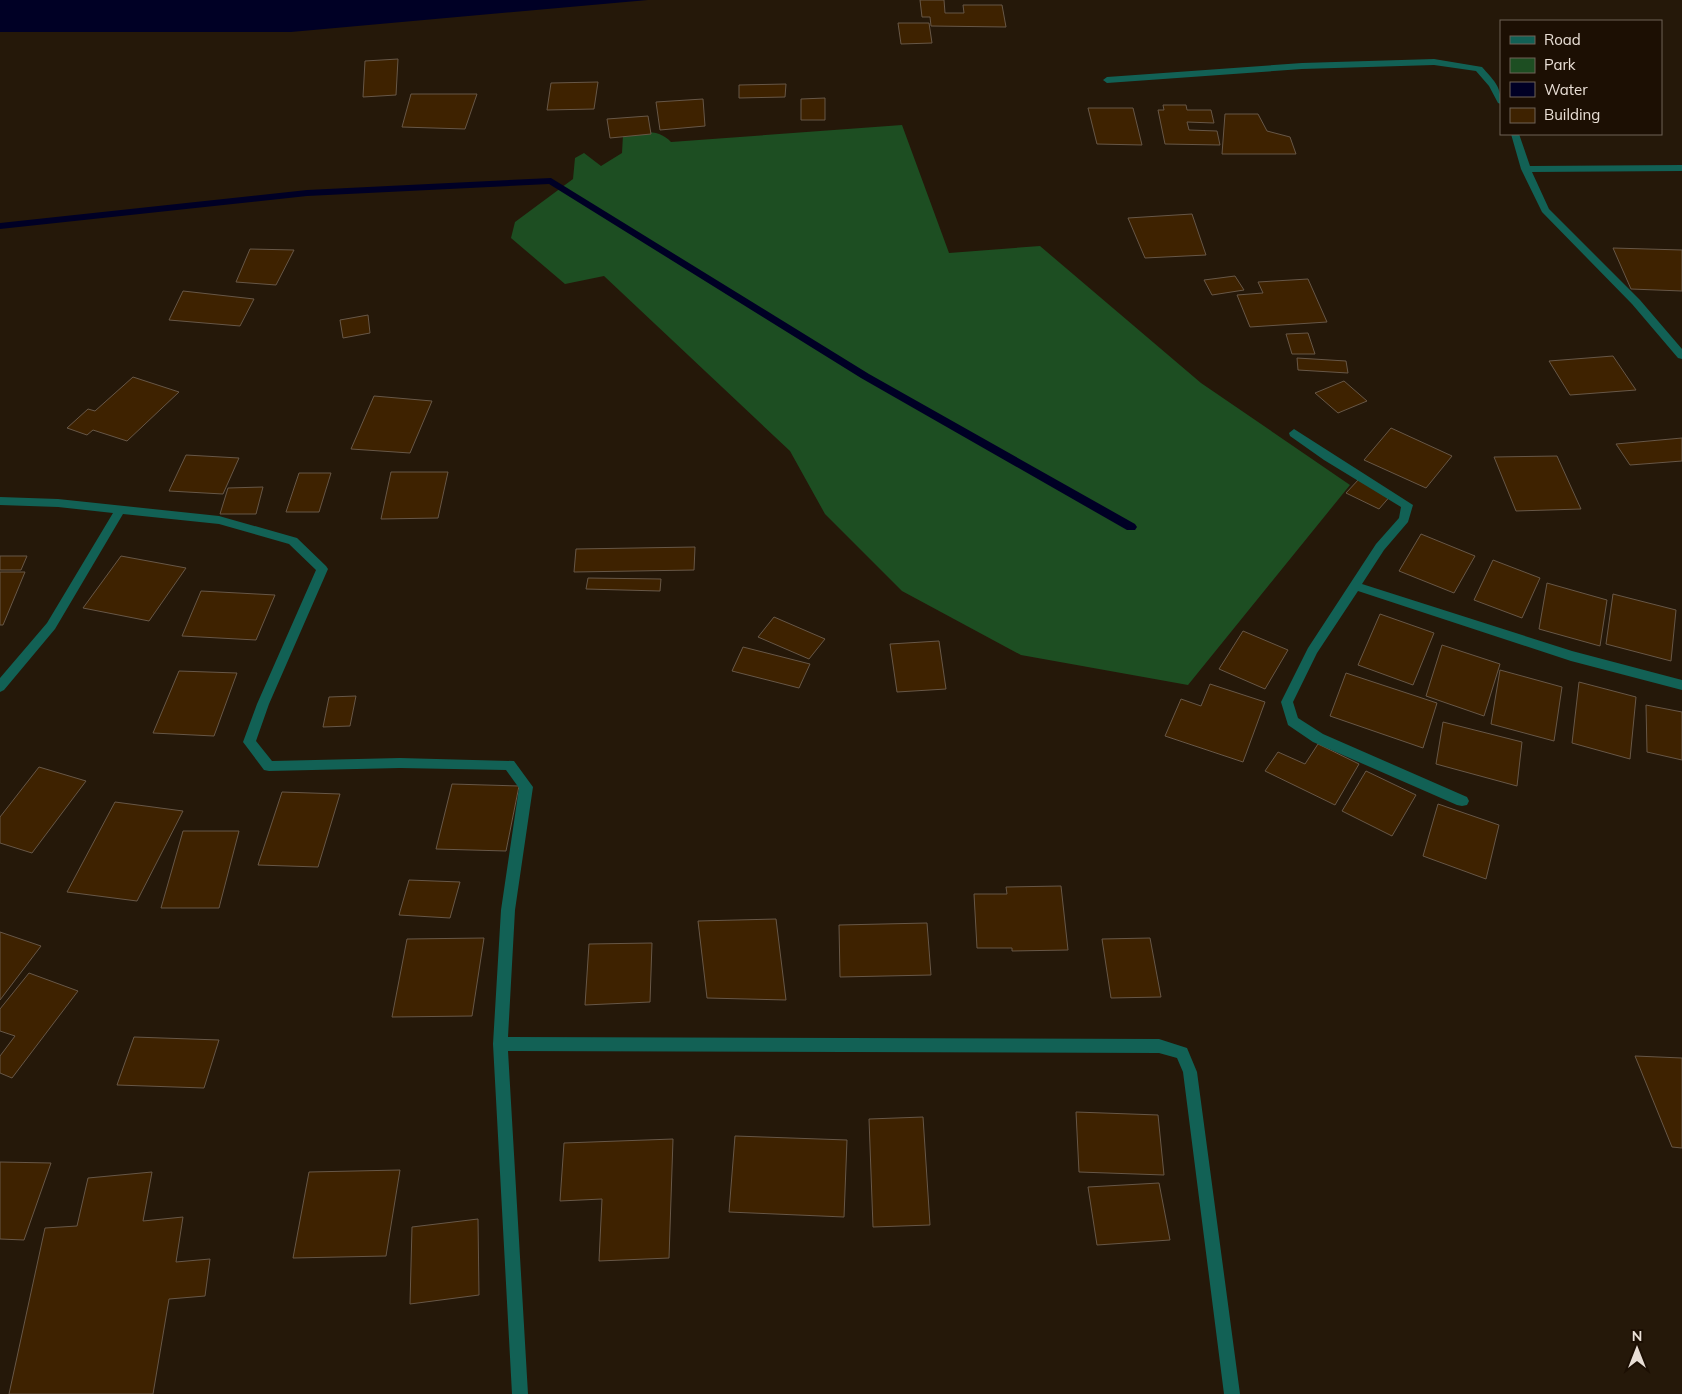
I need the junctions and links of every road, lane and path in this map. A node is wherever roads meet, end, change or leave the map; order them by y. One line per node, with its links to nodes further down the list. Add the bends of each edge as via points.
1 (1107, 80): 2 (street, via 1302,66 1434,62 1479,68)
2 (1500, 99)
3 (1515, 135): 5 (street)
4 (1682, 168): 5 (street)
5 (1526, 169): 6 (street, via 1545,210 1636,302)
6 (1682, 356)
7 (1294, 433): 10 (street, via 1407,504 1404,519 1380,547)
8 (0, 501): 9 (street)
9 (120, 510): 12 (street, via 51,626); 14 (street, via 219,520 293,540 322,569 249,742 269,766 509,765 526,787 508,910)
10 (1355, 586): 11 (street, via 1571,656); 13 (street, via 1312,651 1287,702 1292,722 1318,738)
11 (1682, 685)
12 (0, 687)
13 (1462, 801)
14 (500, 1044): 15 (street); 16 (street, via 1159,1046 1182,1053 1190,1072)
15 (520, 1394)
16 (1232, 1394)

